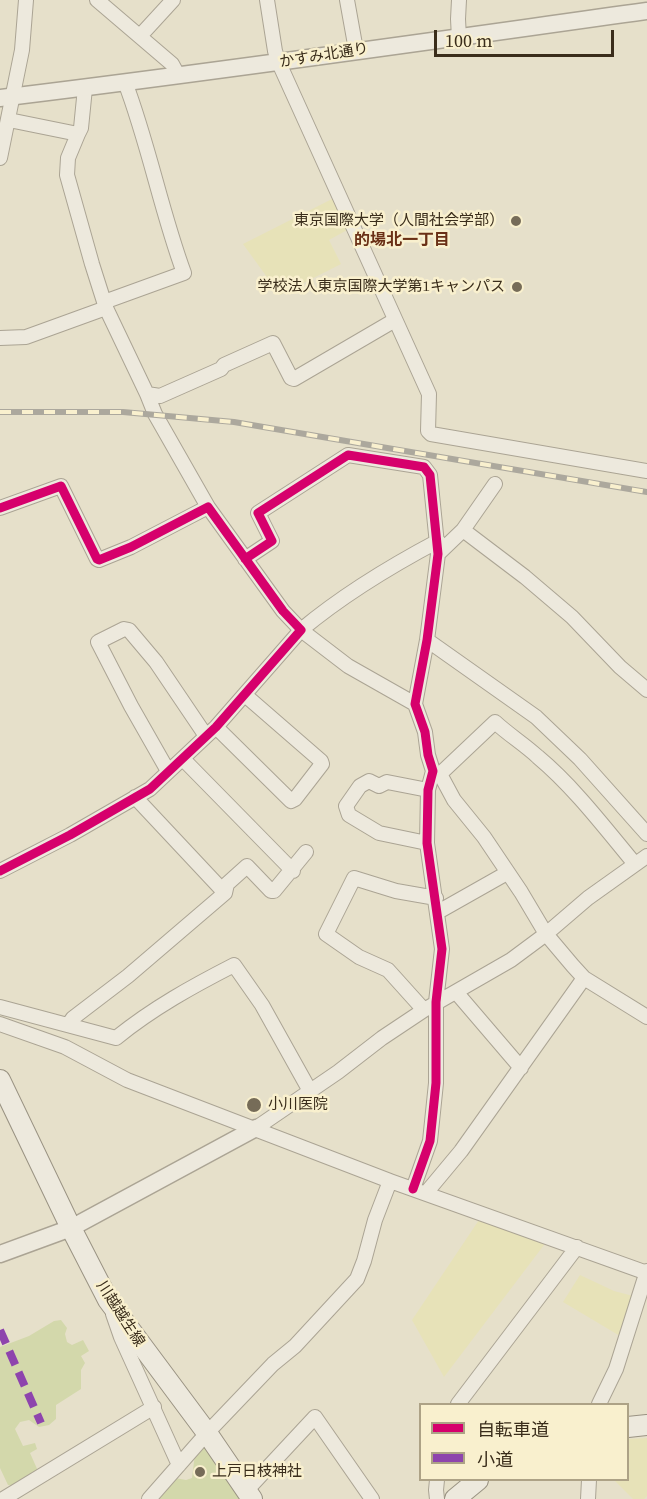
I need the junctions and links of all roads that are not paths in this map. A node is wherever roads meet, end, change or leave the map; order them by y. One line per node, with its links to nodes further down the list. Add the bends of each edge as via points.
1 (26, 0): 15 (street, via 22,50)
2 (97, 0): 8 (street)
3 (173, 0): 8 (street)
4 (267, 0): 11 (street)
5 (347, 0): 10 (street)
6 (459, 0): 9 (street)
7 (647, 11): 9 (street, かすみ北通り)
8 (140, 36): 12 (street, via 172,64)
9 (459, 38): 10 (street, かすみ北通り)
10 (356, 50): 11 (street, かすみ北通り)
11 (279, 63): 12 (street, かすみ北通り); 20 (street)
12 (178, 75): 13 (street, かすみ北通り)
13 (125, 82): 14 (street, かすみ北通り); 19 (street, via 184,273)
14 (85, 88): 15 (street, かすみ北通り); 17 (street)
15 (6, 97): 16 (street)
16 (9, 120): 17 (street); 18 (street)
17 (78, 134): 19 (street, via 68,158 68,175)
18 (0, 158)
19 (105, 305): 21 (street, via 26,337); 22 (street)
20 (395, 320): 22 (street, via 294,379 273,343 160,396); 23 (street, via 429,394 431,434)
21 (0, 338)
22 (147, 394): 25 (street)
23 (647, 471)
24 (495, 484): 27 (street)
25 (208, 507): 26 (street, via 99,560 61,486); 29 (street)
26 (0, 508)
27 (463, 530): 28 (street); 32 (street, via 572,617)
28 (438, 547): 29 (street, via 430,475 424,467 348,455 258,513 272,541); 30 (street, via 402,561 335,602); 31 (street)
29 (245, 558): 30 (street)
30 (301, 630): 33 (street); 34 (street, via 348,666)
31 (427, 640): 34 (street); 41 (street, via 536,717 580,759)
32 (647, 690)
33 (245, 695): 35 (street); 35 (street, via 321,761 295,799 291,801)
34 (415, 704): 38 (street)
35 (211, 731): 36 (street); 37 (street, via 129,630 124,628 98,642)
36 (183, 759): 37 (street); 46 (street)
37 (168, 771): 40 (street)
38 (436, 772): 39 (street); 44 (street, via 495,722 538,757); 47 (street)
39 (428, 790): 42 (street); 42 (street, via 387,782 380,786 369,781 360,786 346,806 349,815 379,833)
40 (135, 797): 45 (street); 48 (street)
41 (647, 834)
42 (427, 843): 49 (street)
43 (306, 852): 46 (street)
44 (641, 860): 51 (street)
45 (0, 871)
46 (293, 871): 48 (street, via 271,891 247,866 226,884)
47 (507, 873): 50 (street); 51 (street)
48 (225, 893): 58 (street)
49 (436, 898): 50 (street); 54 (street, via 354,878 326,934 359,957 388,970)
50 (438, 912): 54 (street, via 442,949)
51 (546, 934): 52 (street); 53 (street)
52 (584, 978): 56 (street); 59 (street)
53 (456, 992): 54 (street); 59 (street)
54 (430, 1006): 61 (street); 64 (street, via 436,1083 430,1141)
55 (0, 1007): 58 (street)
56 (647, 1017)
57 (0, 1024): 62 (street, via 65,1047 127,1080)
58 (69, 1024): 61 (street, via 116,1038 193,986 234,965)
59 (521, 1068): 64 (street, via 461,1151)
60 (0, 1080): 65 (main road, 川越越生線)
61 (310, 1091): 62 (street)
62 (256, 1128): 63 (street); 65 (street)
63 (390, 1180): 64 (street); 75 (street, via 357,1279)
64 (419, 1191): 66 (street)
65 (71, 1228): 67 (street); 69 (main road, 川越越生線)
66 (577, 1247): 68 (street); 70 (street)
67 (0, 1254)
68 (647, 1272): 71 (street, via 616,1369)
69 (108, 1300): 72 (street); 75 (main road, 川越越生線)
70 (459, 1403)
71 (599, 1403)
72 (154, 1407): 76 (street); 81 (street)
73 (647, 1425): 74 (main road)
74 (629, 1427)
75 (207, 1433): 76 (street); 80 (main road, 川越越生線)
76 (179, 1464): 82 (street)
77 (437, 1481): 84 (street)
78 (476, 1481): 85 (main road)
79 (589, 1481): 86 (street)
80 (249, 1495): 83 (street, via 315,1417)
81 (3, 1499)
82 (149, 1499)
83 (372, 1499)
84 (437, 1499)
85 (455, 1499)
86 (588, 1499)

